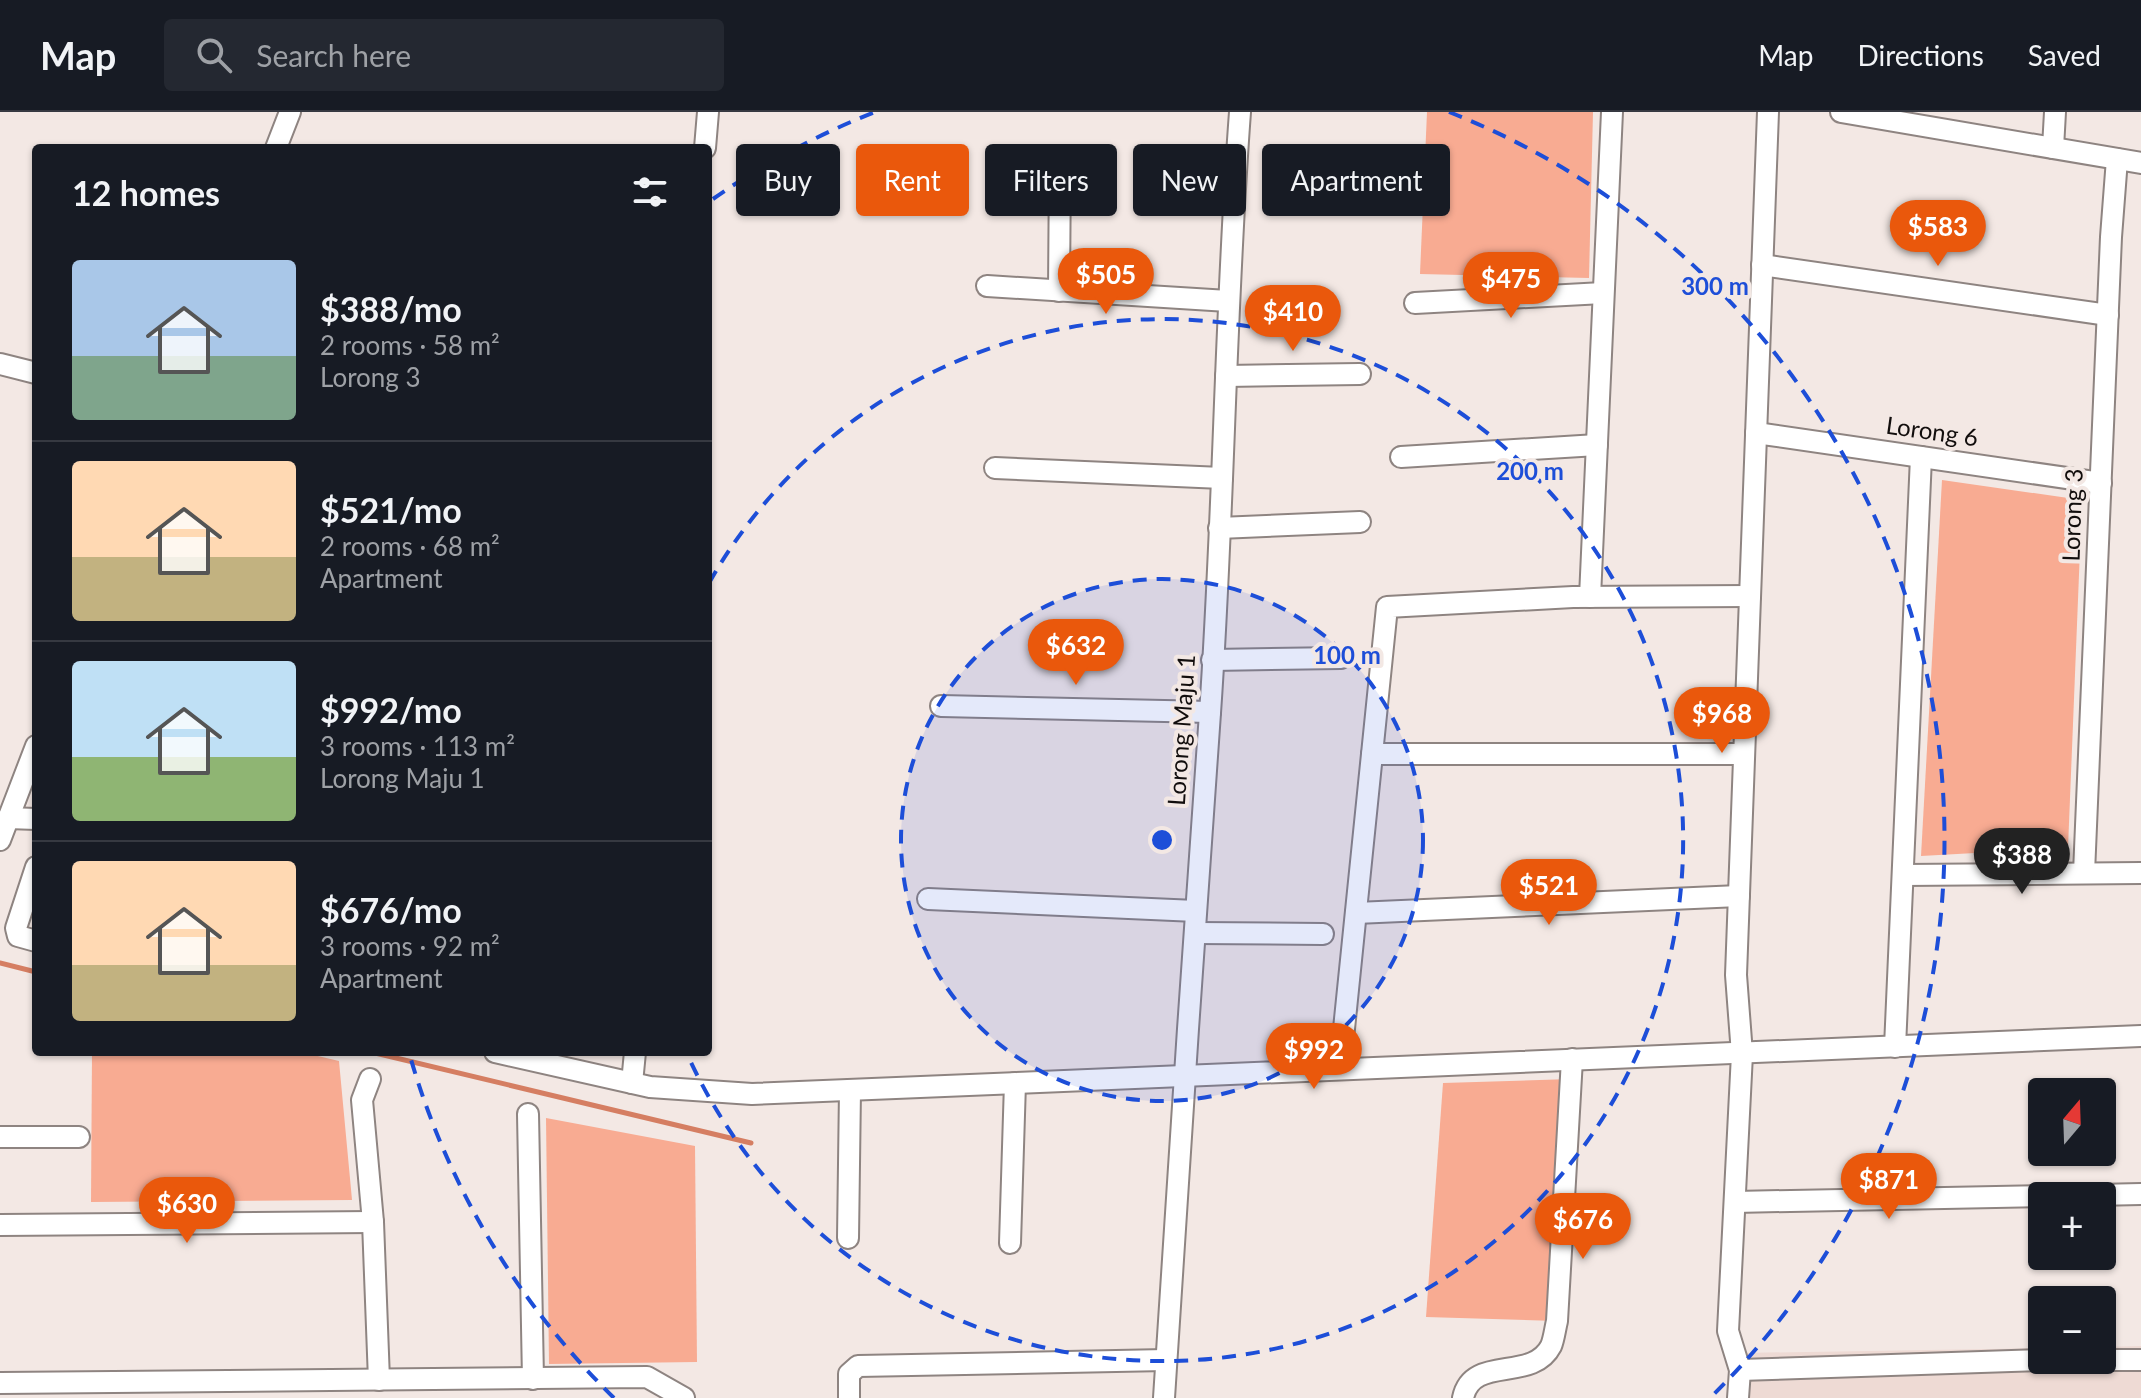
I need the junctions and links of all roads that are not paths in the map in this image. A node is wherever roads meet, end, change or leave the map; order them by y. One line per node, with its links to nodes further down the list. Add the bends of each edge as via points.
1 (290, 112): 9 (street)
2 (708, 112): 10 (street)
3 (1240, 112): 19 (street, Lorong Maju 1)
4 (1612, 112): 18 (street)
5 (1768, 112): 15 (street)
6 (1841, 112): 8 (street)
7 (2055, 112): 11 (street)
8 (1905, 118): 11 (street)
9 (278, 144)
10 (705, 144)
11 (2053, 148): 12 (street)
12 (2117, 159): 13 (street); 21 (street, Lorong 3)
13 (2141, 163)
14 (1060, 216): 17 (street)
15 (1762, 265): 21 (street); 26 (street)
16 (987, 286): 17 (street)
17 (1059, 291): 19 (street)
18 (1603, 293): 20 (street); 27 (street)
19 (1228, 301): 25 (street, Lorong Maju 1)
20 (1415, 303)
21 (2108, 315): 32 (street, Lorong 3)
22 (0, 364): 23 (street)
23 (32, 372)
24 (1360, 374): 25 (street)
25 (1226, 376): 31 (street, Lorong Maju 1)
26 (1756, 433): 29 (street, Lorong 6); 35 (street)
27 (1597, 445): 28 (street); 36 (street)
28 (1401, 457)
29 (1921, 457): 32 (street, Lorong 6); 49 (street)
30 (995, 468): 31 (street)
31 (1222, 478): 34 (street, Lorong Maju 1)
32 (2101, 483): 47 (street, Lorong 3)
33 (1360, 522): 34 (street)
34 (1219, 528): 38 (street, Lorong Maju 1)
35 (1750, 596): 36 (street); 42 (street)
36 (1590, 597): 41 (street, via 1387,607)
37 (1341, 658): 38 (street)
38 (1212, 660): 40 (street, Lorong Maju 1)
39 (941, 706): 40 (street)
40 (1210, 712): 53 (street, Lorong Maju 1)
41 (1372, 754): 42 (street); 54 (street)
42 (1744, 754): 51 (street)
43 (32, 756): 44 (street)
44 (8, 818): 45 (street); 46 (street)
45 (32, 819)
46 (0, 840)
47 (2084, 873): 48 (street); 49 (street)
48 (2141, 873)
49 (1903, 875): 59 (street)
50 (32, 879): 57 (street, via 16,928 18,936)
51 (1739, 896): 54 (street); 60 (street, via 1736,975)
52 (928, 899): 53 (street)
53 (1196, 911): 55 (street, Lorong Maju 1)
54 (1356, 913): 64 (street)
55 (1195, 933): 56 (street); 65 (street, Lorong Maju 1)
56 (1323, 934)
57 (32, 940)
58 (2141, 1036): 59 (street)
59 (1895, 1047): 60 (street)
60 (1742, 1054): 63 (street); 76 (street)
61 (513, 1056): 67 (street)
62 (635, 1056): 67 (street)
63 (1572, 1059): 64 (street); 92 (street, via 1557,1321 1551,1346 1530,1364 1478,1374 1466,1384)
64 (1340, 1068): 65 (street)
65 (1185, 1075): 68 (street); 81 (street, Lorong Maju 1)
66 (370, 1079): 77 (street, via 362,1100)
67 (632, 1083): 69 (street, via 752,1094)
68 (1015, 1083): 69 (street); 80 (street)
69 (850, 1090): 79 (street)
70 (528, 1114): 86 (street)
71 (0, 1137): 72 (street)
72 (79, 1137)
73 (2141, 1194): 74 (street)
74 (2116, 1195)
75 (2028, 1196): 76 (street)
76 (1735, 1202): 85 (street, via 1728,1331)
77 (373, 1222): 78 (street); 87 (street)
78 (0, 1225)
79 (848, 1238)
80 (1010, 1243)
81 (1166, 1360): 90 (street, via 858,1366 849,1374); 91 (street, Lorong Maju 1)
82 (2028, 1360): 85 (street)
83 (2116, 1360): 84 (street)
84 (2141, 1360)
85 (1740, 1370): 93 (street)
86 (533, 1379): 87 (street); 89 (street, via 647,1377)
87 (379, 1380): 88 (street)
88 (0, 1383)
89 (684, 1398)
90 (849, 1398)
91 (1164, 1398)
92 (1463, 1398)
93 (1738, 1398)

